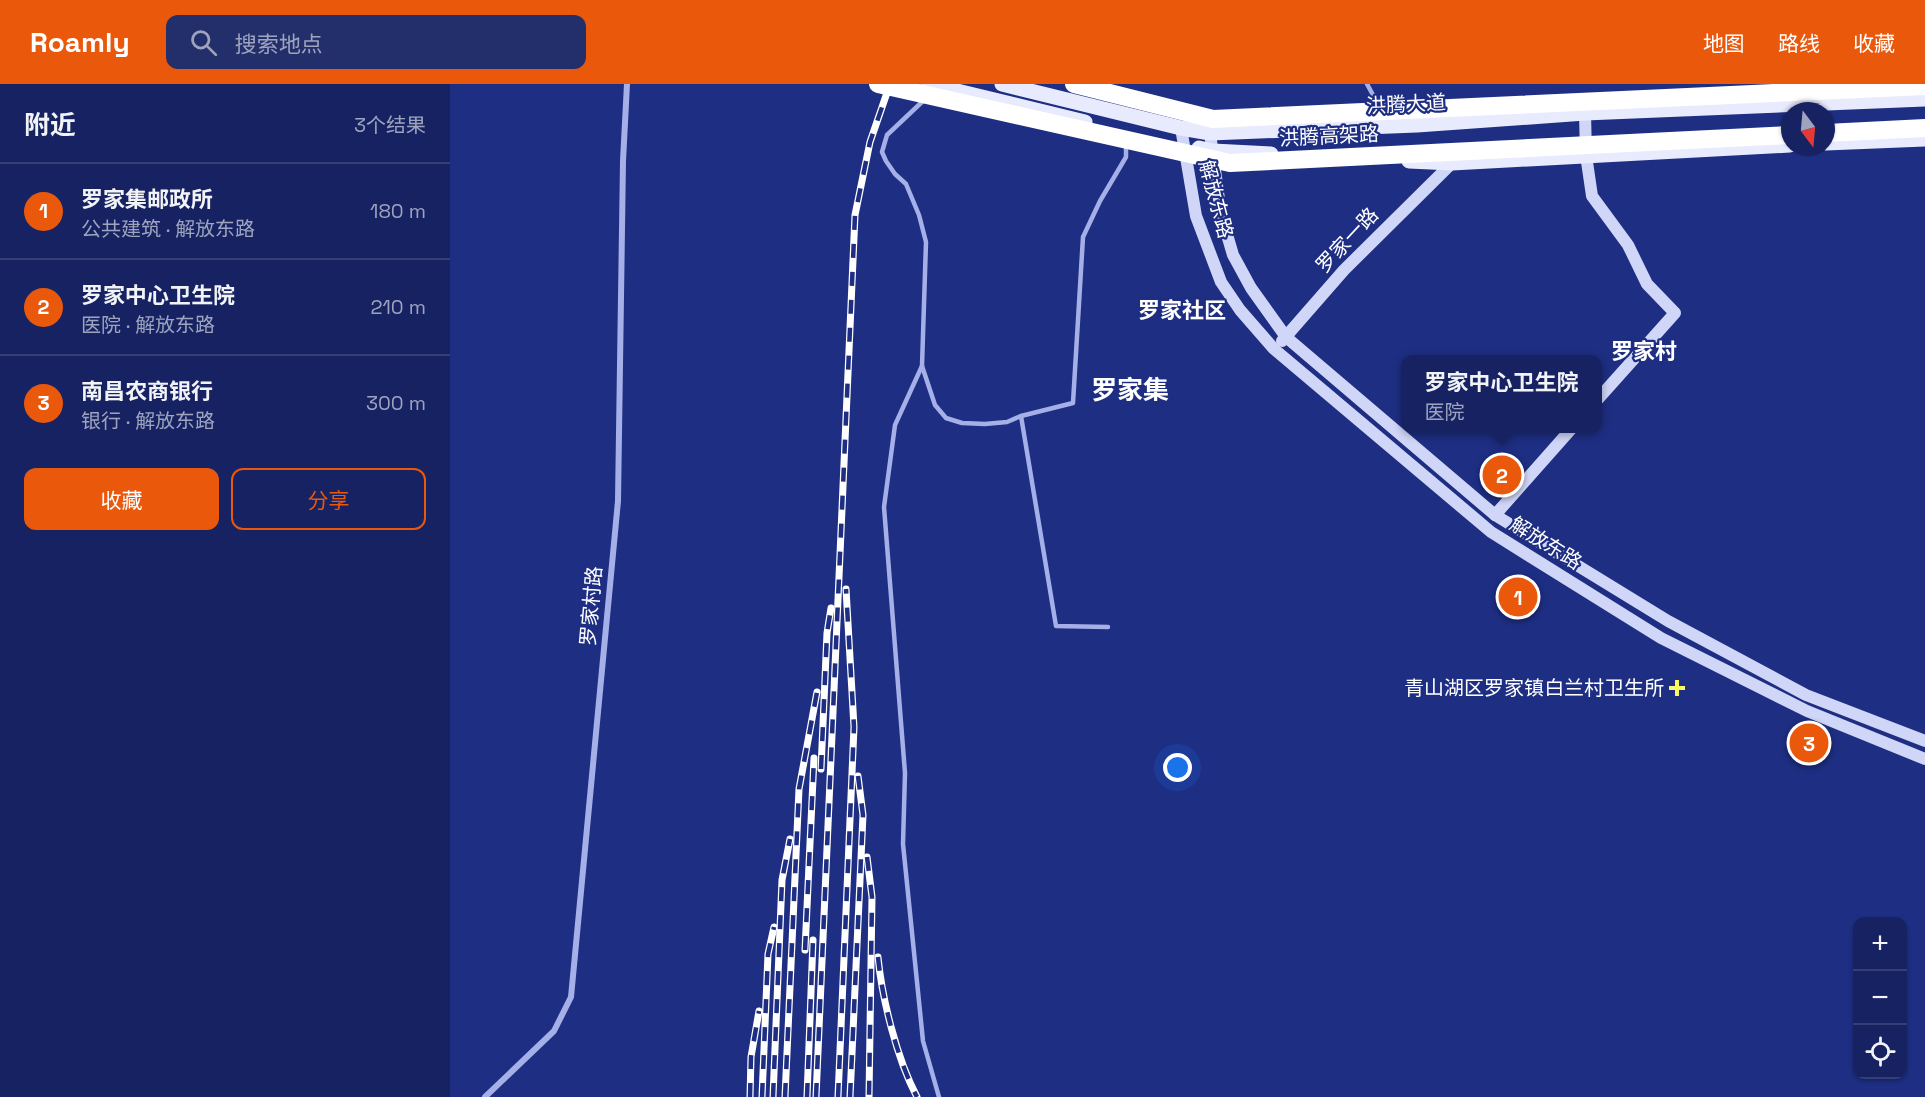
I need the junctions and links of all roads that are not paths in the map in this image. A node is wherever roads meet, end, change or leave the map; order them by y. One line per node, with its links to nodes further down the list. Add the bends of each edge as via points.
1 (627, 84): 39 (street, 罗家村路, via 618,501 571,997 554,1031)
2 (878, 84): 21 (highway, 洪腾高架路, bridge, via 1230,163)
3 (928, 84): 18 (main road)
4 (1002, 84): 12 (main road, 洪腾大道)
5 (1074, 84): 8 (highway, 洪腾高架路, bridge, via 1213,119)
6 (1119, 84): 12 (lane)
7 (1367, 84): 13 (lane)
8 (1925, 86)
9 (1925, 99): 11 (main road, 洪腾大道)
10 (923, 101): 31 (lane, via 887,135 882,152 906,184 926,242)
11 (1585, 112): 15 (main road, 洪腾大道); 27 (main road)
12 (1126, 114): 16 (main road, 洪腾大道)
13 (1385, 117)
14 (1396, 120): 15 (lane)
15 (1417, 125): 19 (main road, 洪腾大道)
16 (1181, 128): 19 (main road, 洪腾大道); 24 (main road, 解放东路)
17 (1925, 128): 20 (highway)
18 (1127, 131): 24 (main road); 33 (lane, via 1126,157 1083,237 1073,403)
19 (1210, 133): 26 (main road, 解放东路)
20 (1835, 133)
21 (1781, 135)
22 (1925, 139): 23 (main road)
23 (1835, 143)
24 (1183, 145): 26 (main road); 30 (main road, 解放东路, via 1196,216 1221,282)
25 (1781, 145): 27 (main road)
26 (1213, 151): 28 (main road); 29 (main road, 解放东路, via 1221,214 1233,255)
27 (1586, 155): 28 (main road); 32 (main road, via 1592,196 1628,245 1647,284 1675,313)
28 (1452, 163): 29 (main road, 罗家一路, via 1344,270)
29 (1286, 337): 30 (main road, 罗家一路); 35 (main road, 解放东路)
30 (1274, 349): 38 (main road, 解放东路, via 1491,532 1661,638 1807,711)
31 (922, 366): 33 (lane, via 935,405 946,418 985,424); 40 (lane, via 895,425 884,507 905,773 903,844 923,1041)
32 (1602, 395)
33 (1021, 416): 36 (lane, via 1056,626)
34 (1568, 433): 35 (main road)
35 (1495, 515): 37 (main road, 解放东路, via 1668,621 1806,695)
36 (1108, 627)
37 (1925, 741)
38 (1925, 759)
39 (485, 1097)
40 (939, 1097)

